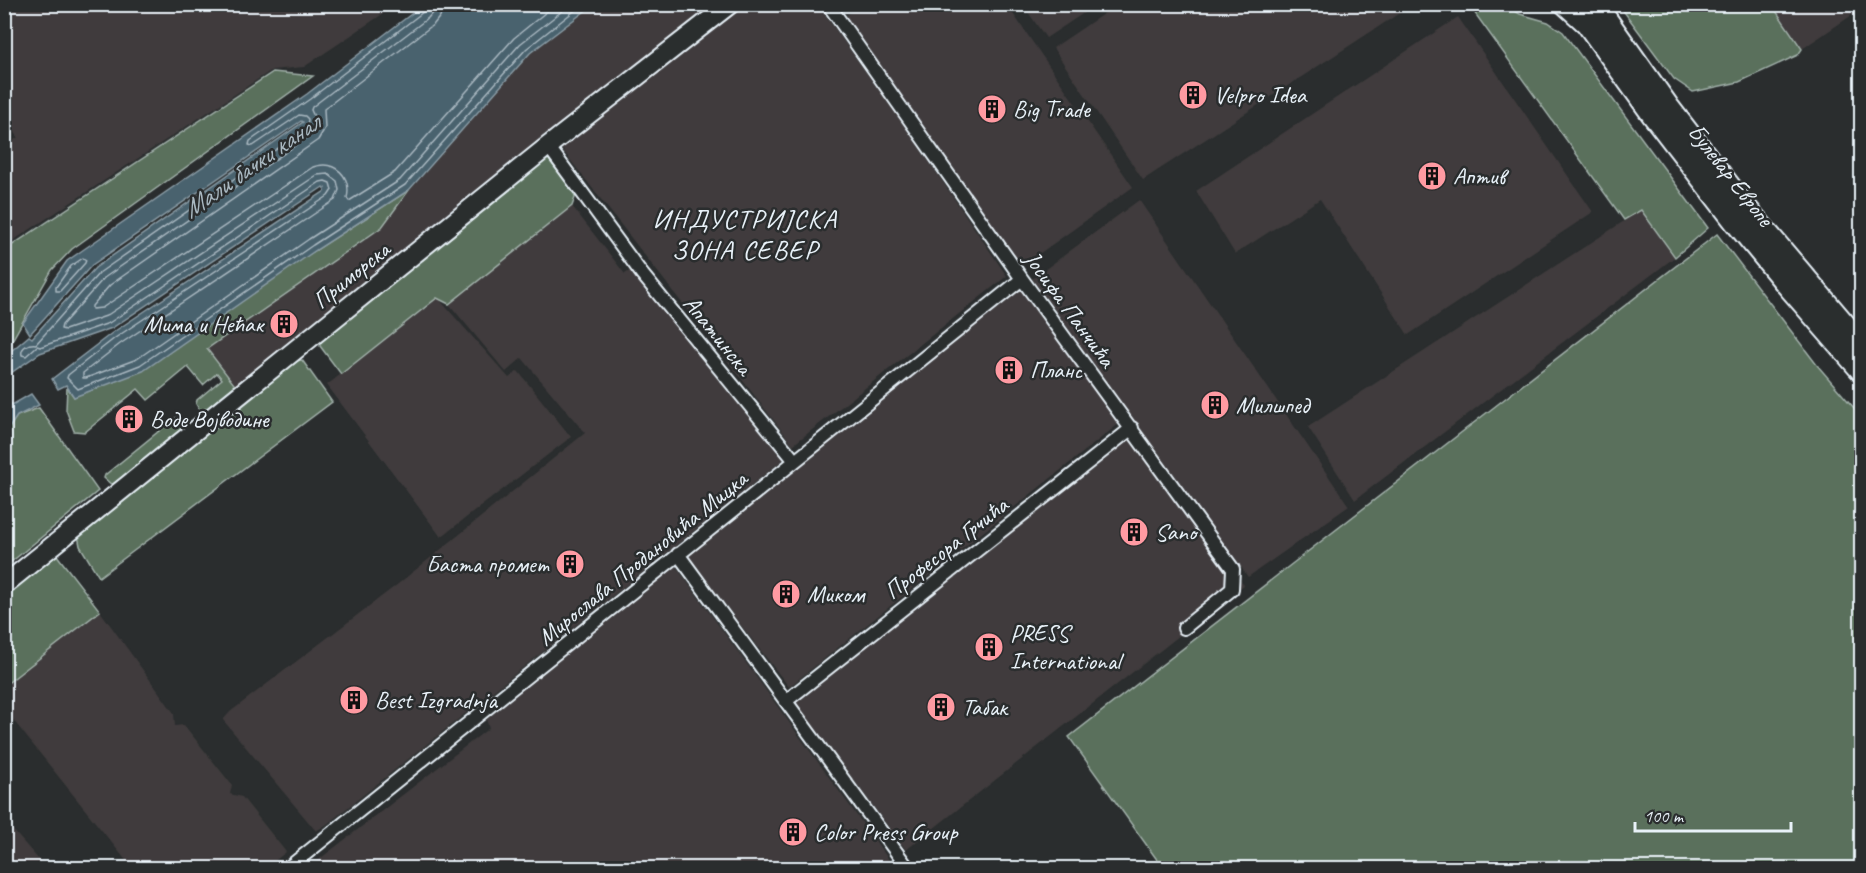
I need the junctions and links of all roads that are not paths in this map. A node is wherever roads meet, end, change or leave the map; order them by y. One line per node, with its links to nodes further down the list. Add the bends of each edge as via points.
1 (730, 4): 5 (street, Приморска)
2 (828, 4): 6 (street, Јосифа Панчића)
3 (1565, 4): 8 (main road, Булевар Европе, via 1586,23 1734,221)
4 (1596, 4): 7 (main road, Булевар Европе, via 1750,212)
5 (548, 146): 10 (street, Апатинска, via 642,274); 12 (street, Приморска)
6 (1022, 279): 9 (street, Јосифа Панчића); 10 (street, Мирослава Продановића Мицка)
7 (1862, 344)
8 (1862, 372)
9 (1132, 428): 13 (street, Јосифа Панчића, via 1233,569 1232,589); 14 (street, Професора Грчића)
10 (795, 461): 11 (street, Мирослава Продановића Мицка)
11 (678, 554): 14 (street); 16 (street, Мирослава Продановића Мицка)
12 (4, 585)
13 (1184, 628)
14 (786, 700): 15 (street)
15 (904, 867)
16 (288, 868)

